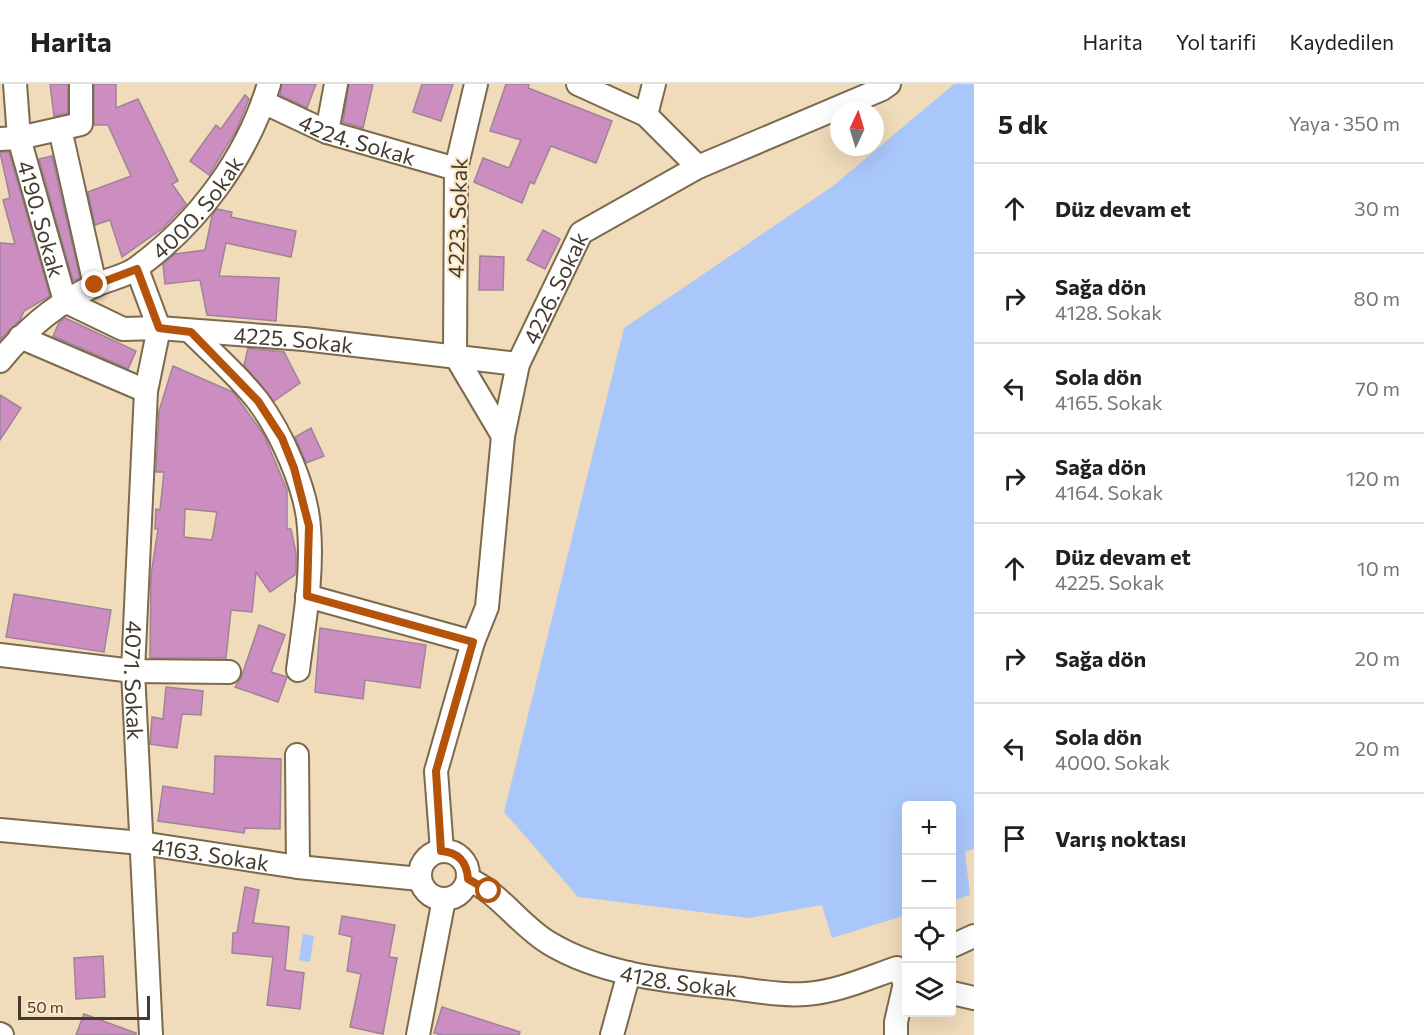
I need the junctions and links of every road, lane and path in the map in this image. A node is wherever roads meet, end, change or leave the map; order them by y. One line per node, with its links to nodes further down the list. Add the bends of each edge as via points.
1 (15, 84): 12 (street, 4190. Sokak)
2 (81, 84): 10 (street)
3 (336, 84): 11 (street)
4 (476, 84): 14 (street, 4223. Sokak)
5 (578, 84): 9 (street)
6 (654, 84): 9 (street)
7 (889, 84): 13 (street, 4226. Sokak)
8 (266, 93): 11 (street, 4224. Sokak); 15 (street, 4000. Sokak, via 237,161 193,217)
9 (645, 115): 13 (street)
10 (71, 126): 12 (street); 16 (street)
11 (327, 132): 14 (street, 4224. Sokak)
12 (10, 138): 17 (street, 4190. Sokak)
13 (698, 167): 23 (street, 4226. Sokak, via 581,233)
14 (456, 170): 21 (street, 4223. Sokak)
15 (137, 269): 16 (street, 4000. Sokak); 18 (street)
16 (95, 285): 17 (street, 4000. Sokak)
17 (65, 301): 18 (street, 4225. Sokak, via 123,329); 20 (street, 4000. Sokak)
18 (159, 328): 19 (street, 4225. Sokak); 24 (street, 4071. Sokak)
19 (191, 332): 21 (street, 4225. Sokak); 26 (street, via 258,401 282,438 309,526)
20 (20, 337): 22 (street, 4000. Sokak); 24 (street)
21 (454, 355): 23 (street, 4225. Sokak); 25 (street)
22 (0, 361)
23 (518, 364): 25 (street, 4226. Sokak)
24 (146, 391): 30 (street, 4071. Sokak)
25 (503, 436): 27 (street, 4226. Sokak, via 487,607)
26 (307, 596): 27 (street); 29 (street)
27 (473, 642): 35 (street, via 436,771)
28 (0, 655): 30 (street)
29 (298, 670)
30 (133, 671): 31 (street); 34 (street, 4071. Sokak)
31 (229, 672)
32 (297, 755): 36 (street)
33 (0, 830): 34 (street, 4163. Sokak)
34 (141, 843): 36 (street, 4163. Sokak); 47 (street, 4071. Sokak)
35 (441, 851): 37 (street, via 428,856); 38 (street, via 462,859)
36 (298, 867): 37 (street, 4163. Sokak)
37 (420, 879): 39 (street, via 428,893)
38 (468, 879): 39 (street, via 459,893); 42 (street, 4128. Sokak, via 489,891 549,943 574,956)
39 (444, 899): 48 (street)
40 (974, 936): 41 (street)
41 (956, 944)
42 (629, 973): 43 (street, 4128. Sokak, via 704,985 805,994); 49 (street)
43 (902, 975)
44 (902, 987): 50 (street)
45 (956, 994): 46 (street)
46 (974, 998)
47 (152, 1035)
48 (418, 1035)
49 (612, 1035)
50 (896, 1035)

